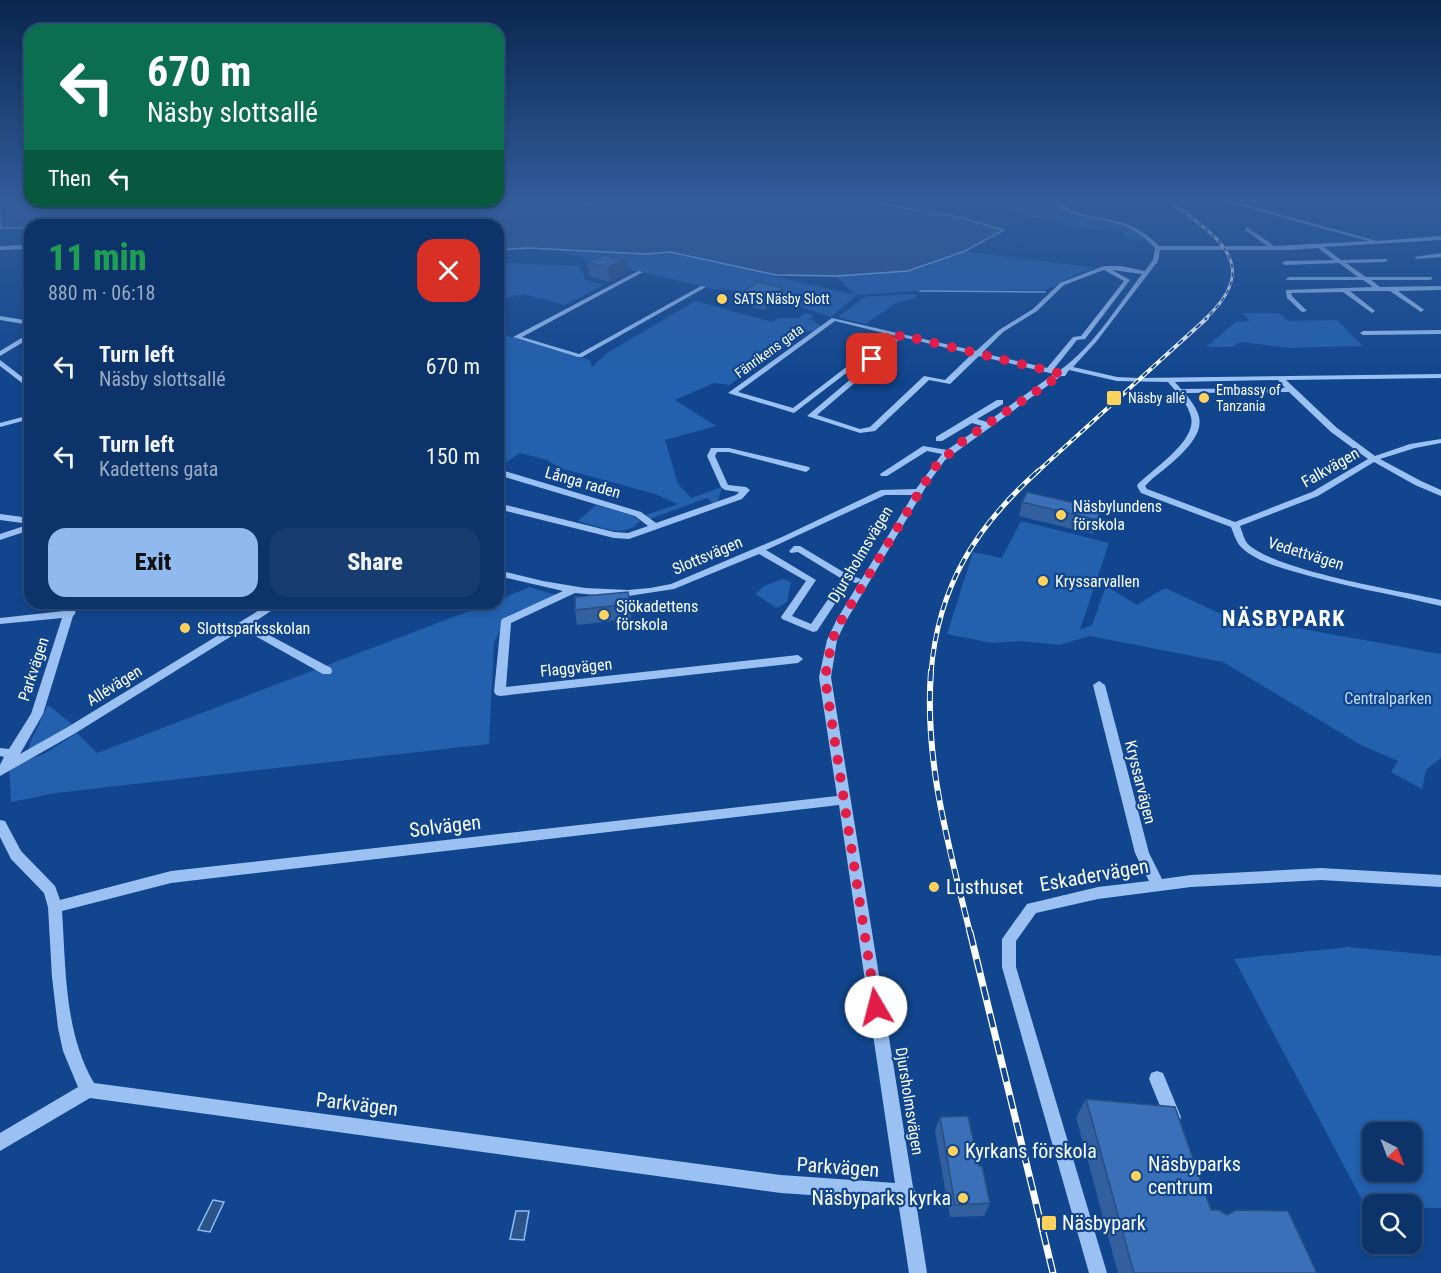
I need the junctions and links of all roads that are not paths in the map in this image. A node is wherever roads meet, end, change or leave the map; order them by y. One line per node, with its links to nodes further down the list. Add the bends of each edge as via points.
1 (1156, 260): 7 (street, Djursholmsvägen)
2 (1366, 260): 3 (street)
3 (1338, 261): 4 (street); 10 (street)
4 (1285, 263)
5 (1104, 268): 7 (street); 25 (street, via 1062,284 1035,310); 29 (street, via 1127,280 1083,338 1074,338)
6 (640, 272): 11 (street, via 516,337 580,356)
7 (1146, 273): 30 (street, Djursholmsvägen, via 1094,341)
8 (1430, 278): 10 (street)
9 (1289, 279): 10 (street)
10 (1365, 279): 14 (street)
11 (703, 287)
12 (1441, 288): 15 (street)
13 (1343, 289): 14 (street); 17 (street, via 1288,291); 18 (street)
14 (1379, 289): 15 (street)
15 (1391, 289): 16 (street)
16 (1421, 310)
17 (1304, 311)
18 (1372, 311)
19 (0, 318): 20 (street)
20 (24, 322)
21 (1441, 332): 22 (street)
22 (1363, 333)
23 (901, 335): 25 (street); 27 (street); 38 (street, Fänrikens gata, via 834,319 732,393)
24 (24, 339): 26 (street)
25 (976, 353): 29 (street); 39 (street, via 947,382 927,378 872,429 860,431)
26 (0, 354)
27 (872, 359): 38 (street, via 860,359); 39 (street, via 876,362)
28 (0, 362): 34 (street)
29 (1049, 370): 30 (street)
30 (1065, 371): 33 (street, via 1117,380); 43 (street, Djursholmsvägen)
31 (1441, 376): 32 (street)
32 (1280, 378): 33 (street); 35 (street)
33 (1170, 380): 36 (street)
34 (24, 382)
35 (1290, 390): 36 (street); 47 (street, via 1338,435)
36 (1179, 391): 56 (street, via 1196,418 1192,436 1141,486 1148,495)
37 (1000, 402): 41 (street)
38 (794, 411): 39 (street)
39 (811, 416)
40 (24, 419): 42 (street)
41 (971, 420): 43 (street); 44 (street)
42 (0, 425)
43 (987, 425): 46 (street, Djursholmsvägen)
44 (939, 439)
45 (1441, 441): 47 (street, Falkvägen)
46 (948, 453): 50 (street, via 926,448); 51 (street, Djursholmsvägen)
47 (1373, 459): 52 (street); 56 (street, Falkvägen, via 1315,494)
48 (806, 469): 57 (street, via 729,450 714,450 711,456 725,487 746,490 739,497)
49 (504, 474): 57 (street, Långa raden, via 638,514)
50 (884, 474)
51 (918, 492): 60 (street, Slottsvägen, via 884,492); 75 (street, Djursholmsvägen, via 832,640 825,678)
52 (1441, 493)
53 (504, 508): 57 (street, via 622,537)
54 (0, 517): 55 (street)
55 (24, 520)
56 (1235, 525): 64 (street, Vedettvägen, via 1245,546 1267,558 1308,572)
57 (655, 527)
58 (24, 529): 59 (street)
59 (0, 537)
60 (759, 550): 61 (street, via 811,580 786,617 813,629 852,579 797,548); 63 (street, Slottsvägen, via 674,586 627,595)
61 (794, 550)
62 (504, 574): 63 (street, Slottsvägen)
63 (571, 591): 69 (street, Flaggvägen, via 506,621 500,692)
64 (1441, 603)
65 (71, 609): 67 (street); 73 (street, Parkvägen, via 37,714)
66 (268, 609): 68 (street, Allévägen)
67 (0, 621)
68 (243, 625): 70 (street); 74 (street, Allévägen)
69 (798, 659)
70 (327, 671)
71 (1099, 686): 78 (street, Kryssarvägen, via 1142,853)
72 (0, 752): 73 (street)
73 (14, 754): 74 (street, Parkvägen)
74 (0, 772)
75 (843, 800): 79 (street, Solvägen, via 171,877); 84 (street, Djursholmsvägen)
76 (0, 825): 79 (street, via 16,855 50,890)
77 (1441, 881): 78 (street, Eskadervägen, via 1321,874)
78 (1158, 885): 86 (street, Eskadervägen, via 1098,892 1032,908 1009,939 1009,968)
79 (55, 907): 81 (street, via 69,1044 76,1070)
80 (1157, 1079): 82 (street)
81 (89, 1090): 83 (street); 84 (street, Parkvägen, via 781,1184)
82 (1180, 1136)
83 (0, 1143)
84 (907, 1193): 85 (street, Djursholmsvägen)
85 (918, 1273)
86 (1098, 1273)

